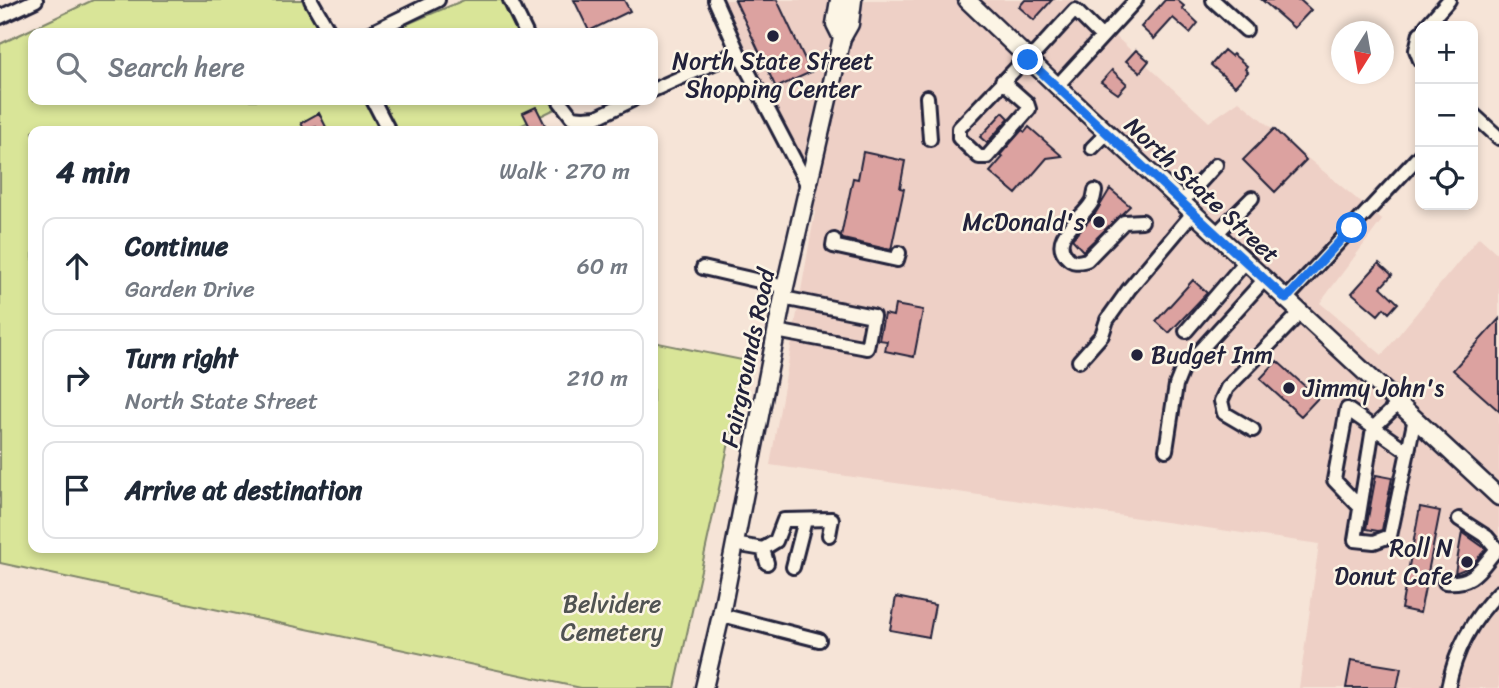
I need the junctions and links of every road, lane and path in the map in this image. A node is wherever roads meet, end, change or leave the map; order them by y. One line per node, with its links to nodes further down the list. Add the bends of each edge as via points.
1 (36, 0): 13 (street)
2 (311, 0): 15 (street)
3 (438, 0): 16 (street)
4 (510, 0): 17 (street)
5 (715, 0): 21 (street)
6 (839, 0): 20 (main road, Fairgrounds Road, via 835,24)
7 (853, 0): 20 (main road, Fairgrounds Road, via 850,24)
8 (968, 0): 22 (main road, North State Street)
9 (1136, 0): 19 (street)
10 (1213, 0): 18 (street)
11 (1449, 0): 14 (street)
12 (1075, 5): 19 (street); 22 (street)
13 (0, 17)
14 (1431, 21)
15 (327, 28)
16 (380, 28)
17 (524, 28)
18 (1246, 30)
19 (1102, 37): 24 (street)
20 (842, 38): 41 (main road, Fairgrounds Road)
21 (738, 52): 25 (street); 41 (street)
22 (1027, 59): 23 (street); 24 (main road, North State Street)
23 (1002, 81): 23 (street, via 958,128 958,138 979,157 986,157 1028,113 1027,103)
24 (1057, 86): 35 (main road, North State Street)
25 (658, 88)
26 (927, 97): 37 (street)
27 (376, 105): 32 (street)
28 (563, 105): 30 (street, via 572,117)
29 (622, 105): 30 (street, via 597,117)
30 (583, 118): 33 (street); 34 (street)
31 (1478, 119): 36 (street)
32 (386, 126)
33 (580, 126)
34 (587, 126)
35 (1107, 133): 38 (street); 44 (main road, North State Street)
36 (1499, 138)
37 (930, 139)
38 (1092, 148)
39 (1415, 160): 53 (street)
40 (1216, 165): 44 (street)
41 (808, 186): 52 (main road, Fairgrounds Road)
42 (1095, 191): 45 (street, via 1092,202 1060,244 1071,261 1087,260 1124,222)
43 (1252, 198): 46 (street)
44 (1187, 207): 46 (main road, North State Street); 57 (street, via 1107,320 1102,335)
45 (1142, 221)
46 (1216, 234): 49 (main road, North State Street)
47 (834, 240): 48 (street, via 833,246 897,260)
48 (899, 253)
49 (1246, 261): 51 (main road, North State Street); 56 (street)
50 (703, 268): 52 (street)
51 (1265, 279): 53 (main road, North State Street); 62 (street, via 1182,370)
52 (784, 292): 55 (main road, Fairgrounds Road); 55 (street, via 873,316 867,348)
53 (1286, 299): 54 (main road, North State Street)
54 (1301, 313): 58 (main road, North State Street); 61 (street, via 1227,388 1221,401 1224,413)
55 (776, 331): 69 (main road, Fairgrounds Road)
56 (1186, 331)
57 (1079, 361)
58 (1399, 404): 59 (main road, North State Street); 60 (street)
59 (1415, 418): 63 (street); 64 (main road, North State Street)
60 (1373, 428): 63 (street); 65 (street); 65 (street, via 1347,409 1334,480)
61 (1253, 430)
62 (1166, 450)
63 (1407, 451): 65 (street, via 1390,536 1374,542 1355,540)
64 (1499, 497)
65 (1359, 506)
66 (1459, 519): 73 (street, via 1497,549 1471,579)
67 (805, 520): 68 (street, via 832,519); 70 (street, via 784,520 776,541); 72 (street)
68 (829, 535)
69 (734, 544): 70 (street); 75 (main road, Fairgrounds Road)
70 (763, 550): 71 (street)
71 (767, 563)
72 (793, 567)
73 (1445, 582)
74 (1499, 592): 78 (street, via 1470,628 1452,665)
75 (721, 615): 76 (street); 77 (main road, Fairgrounds Road)
76 (819, 639)
77 (704, 688)
78 (1448, 688)

